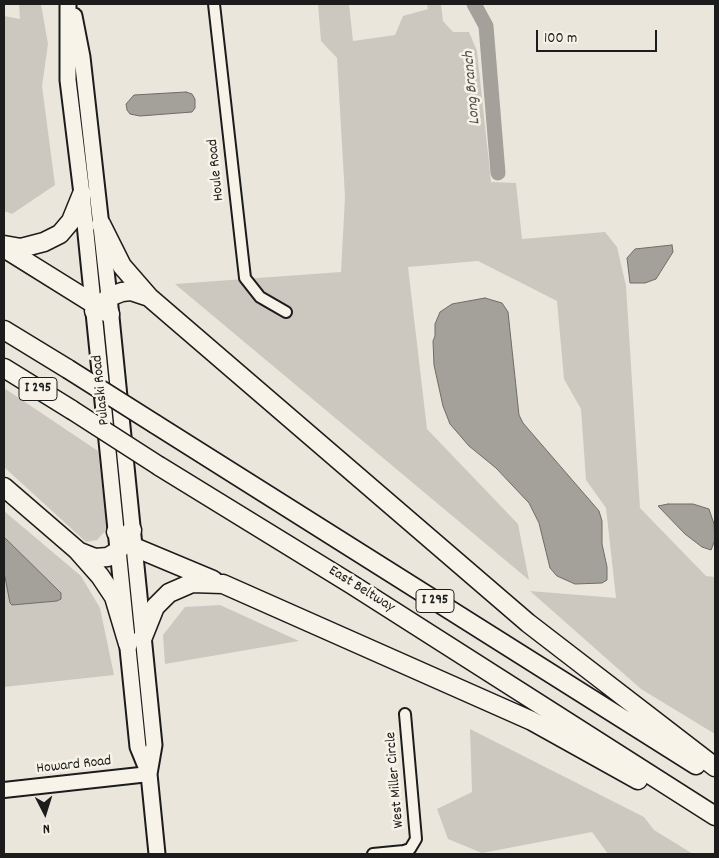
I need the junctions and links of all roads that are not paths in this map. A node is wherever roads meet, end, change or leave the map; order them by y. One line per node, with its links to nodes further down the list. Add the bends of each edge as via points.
1 (68, 4): 4 (main road, Pulaski Road, via 68,80)
2 (72, 4): 5 (main road, Pulaski Road, via 82,58)
3 (214, 4): 9 (street, Houle Road, via 244,278 260,296)
4 (82, 194): 6 (highway, via 60,234 21,248); 8 (main road, Pulaski Road)
5 (101, 224): 7 (highway, via 122,266); 8 (main road, Pulaski Road)
6 (4, 247): 8 (highway)
7 (149, 297): 8 (highway, via 131,291); 18 (highway, via 528,623)
8 (101, 306): 13 (main road, Pulaski Road)
9 (286, 312)
10 (4, 330): 20 (highway, East Beltway / I 295, bridge)
11 (4, 368): 22 (highway, East Beltway / I 295, bridge)
12 (4, 487): 14 (highway)
13 (125, 540): 14 (highway, via 108,558 95,558); 15 (highway); 16 (main road, Pulaski Road)
14 (77, 550): 16 (highway, via 114,597)
15 (223, 584): 16 (highway, via 192,583 170,593 155,606); 23 (highway, via 532,721)
16 (135, 640): 19 (main road, Pulaski Road, via 154,745)
17 (405, 714): 25 (street, West Miller Circle, via 414,844 404,852)
18 (715, 767)
19 (149, 774): 21 (street, Howard Road); 24 (main road, Pulaski Road)
20 (715, 777)
21 (4, 790)
22 (715, 816)
23 (715, 824)
24 (157, 854)
25 (373, 854)

